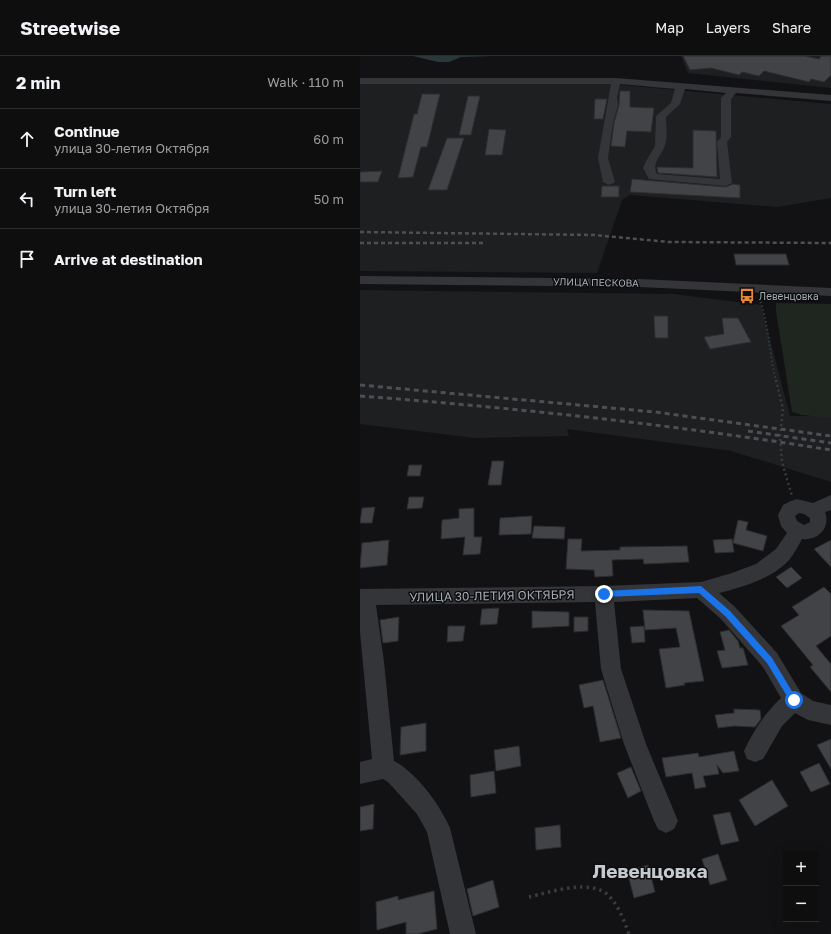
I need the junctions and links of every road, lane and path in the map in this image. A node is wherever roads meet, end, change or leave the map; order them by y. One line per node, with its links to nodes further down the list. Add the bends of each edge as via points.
1 (360, 81): 2 (street)
2 (616, 81): 3 (street); 6 (street, via 603,158)
3 (681, 86): 4 (street); 4 (street, via 675,104 661,116 660,146 648,166 653,177 726,183 722,142 726,137 726,98)
4 (734, 90): 5 (street)
5 (831, 98)
6 (609, 182)
7 (360, 280): 8 (street, УЛИЦА ПЕСКОВА, via 639,282)
8 (755, 288): 9 (street, УЛИЦА ПЕСКОВА); 11 (path, via 765,314 772,364 783,409 780,436 782,462 791,494)
9 (831, 292)
10 (831, 502): 11 (street)
11 (815, 515): 12 (street, via 819,525 816,530); 12 (street, via 792,508 788,511 787,522)
12 (797, 531): 13 (street, УЛИЦА 30-ЛЕТИЯ ОКТЯБРЯ, via 781,556 760,570 740,580)
13 (701, 590): 14 (street, УЛИЦА 30-ЛЕТИЯ ОКТЯБРЯ); 16 (street, via 728,613 770,660)
14 (604, 594): 15 (street, УЛИЦА 30-ЛЕТИЯ ОКТЯБРЯ); 21 (street, via 611,669 635,744)
15 (362, 597): 19 (street, via 374,662)
16 (794, 700): 17 (street, via 808,710); 18 (street, via 774,718)
17 (831, 715)
18 (755, 750)
19 (384, 768): 20 (street); 23 (street, via 396,774 425,806 438,828)
20 (360, 773)
21 (666, 821)
22 (529, 897): 24 (path, via 587,887 607,894 622,917)
23 (464, 934)
24 (629, 934)

